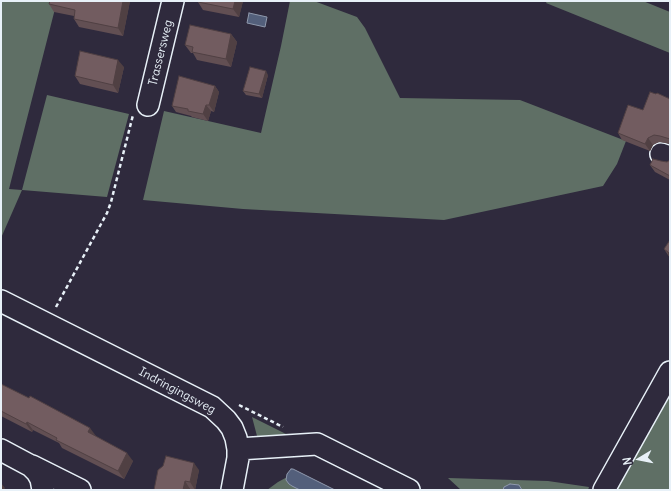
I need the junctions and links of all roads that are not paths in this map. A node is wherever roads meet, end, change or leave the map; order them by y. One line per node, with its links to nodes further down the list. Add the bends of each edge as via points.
1 (173, 1): 2 (street, Trassersweg)
2 (140, 110)
3 (1, 301): 5 (street, Indringingsweg, via 212,407 232,428)
4 (670, 372): 12 (street)
5 (238, 449): 10 (street, Indringingsweg); 11 (street, via 317,444)
6 (1, 450): 7 (street)
7 (31, 466): 8 (street, via 41,479); 9 (street)
8 (43, 490)
9 (80, 490)
10 (232, 490)
11 (409, 490)
12 (604, 490)

